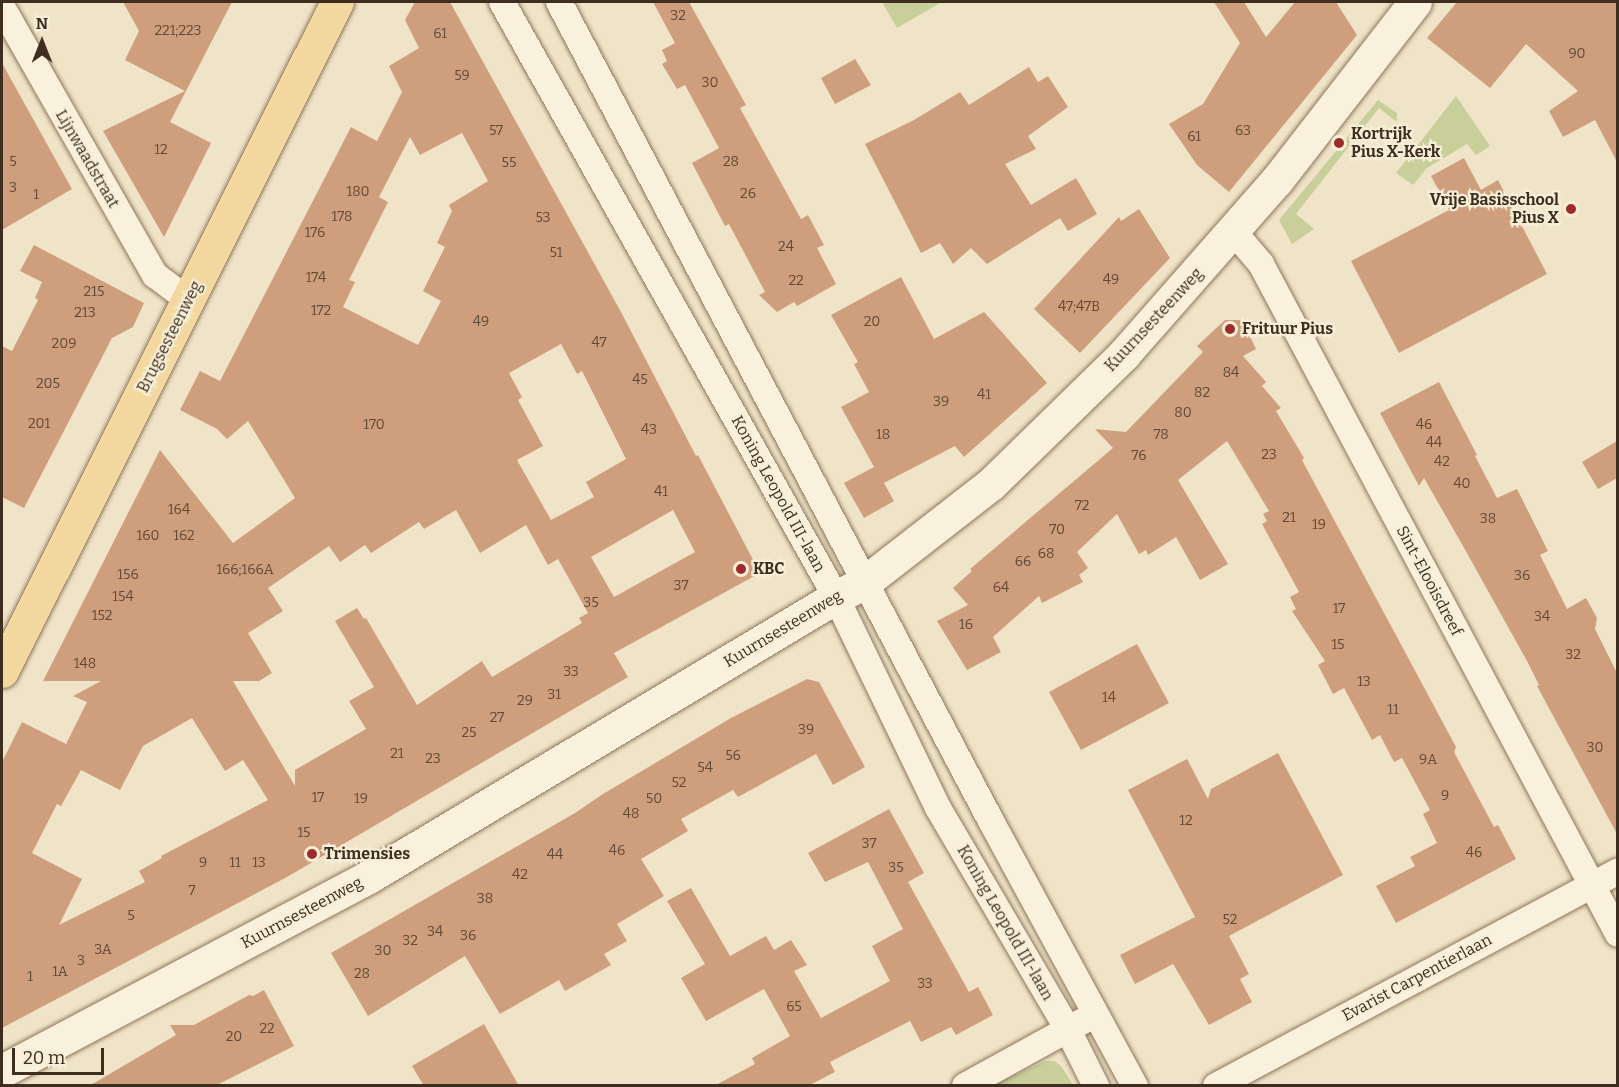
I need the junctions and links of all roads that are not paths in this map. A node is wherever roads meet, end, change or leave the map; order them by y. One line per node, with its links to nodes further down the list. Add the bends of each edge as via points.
1 (337, 2): 7 (main road, Brugsesteenweg)
2 (502, 2): 9 (street, Koning Leopold III-laan)
3 (559, 2): 8 (street, Koning Leopold III-laan)
4 (1415, 2): 6 (street, Kuurnsesteenweg)
5 (2, 7): 7 (street, Lijnwaadstraat, via 155,275)
6 (1234, 232): 8 (street, Kuurnsesteenweg, via 1125,354 991,484); 12 (street, Sint-Elooisdreef, via 1260,264)
7 (188, 300): 10 (main road, Brugsesteenweg)
8 (865, 582): 9 (street, Kuurnsesteenweg); 14 (street, Koning Leopold III-laan)
9 (836, 597): 15 (street, Koning Leopold III-laan, via 938,808); 16 (street, Kuurnsesteenweg, via 370,876)
10 (2, 671)
11 (1617, 871): 12 (street, Evarist Carpentierlaan)
12 (1591, 885): 13 (street, Sint-Elooisdreef); 20 (street, Evarist Carpentierlaan)
13 (1617, 934)
14 (1096, 1014): 15 (street); 19 (street, Koning Leopold III-laan)
15 (1068, 1030): 17 (street); 18 (street, Koning Leopold III-laan)
16 (2, 1071)
17 (965, 1086)
18 (1096, 1086)
19 (1135, 1086)
20 (1216, 1086)

